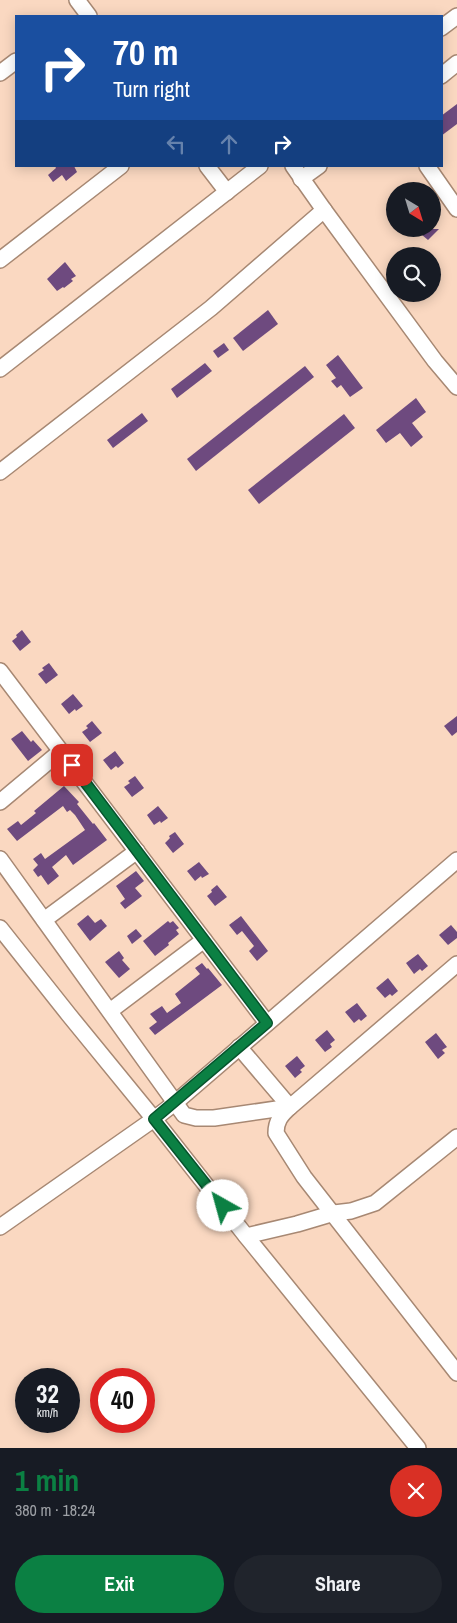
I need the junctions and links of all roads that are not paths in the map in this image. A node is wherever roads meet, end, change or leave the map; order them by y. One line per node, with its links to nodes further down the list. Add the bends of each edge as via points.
1 (457, 16): 2 (street)
2 (443, 26)
3 (15, 61): 5 (street)
4 (457, 63): 6 (street)
5 (0, 73)
6 (443, 74)
7 (120, 167): 16 (street)
8 (208, 167): 13 (street)
9 (259, 167): 13 (street)
10 (315, 167): 12 (street)
11 (428, 167): 14 (street)
12 (297, 172): 15 (street)
13 (227, 192): 17 (street)
14 (457, 209)
15 (324, 210): 18 (street); 19 (street, via 211,308)
16 (0, 260)
17 (3, 362)
18 (457, 387)
19 (0, 472)
20 (0, 671): 21 (street)
21 (61, 751): 22 (street); 23 (street)
22 (0, 802)
23 (136, 850): 26 (street); 28 (street)
24 (0, 859): 26 (street)
25 (457, 860): 31 (street)
26 (44, 920): 30 (street)
27 (0, 928): 35 (street)
28 (204, 940): 30 (street); 31 (street)
29 (457, 964): 34 (street)
30 (110, 1011): 33 (street)
31 (267, 1023): 32 (street)
32 (240, 1047): 33 (street); 34 (street)
33 (176, 1102): 34 (street, via 184,1115 196,1118); 35 (street)
34 (290, 1107): 37 (street, via 280,1117 276,1132 304,1177)
35 (154, 1119): 38 (street); 39 (street)
36 (457, 1137): 37 (street, via 375,1203)
37 (334, 1213): 39 (street); 40 (street)
38 (0, 1227)
39 (246, 1236): 41 (street)
40 (457, 1373)
41 (418, 1448)

